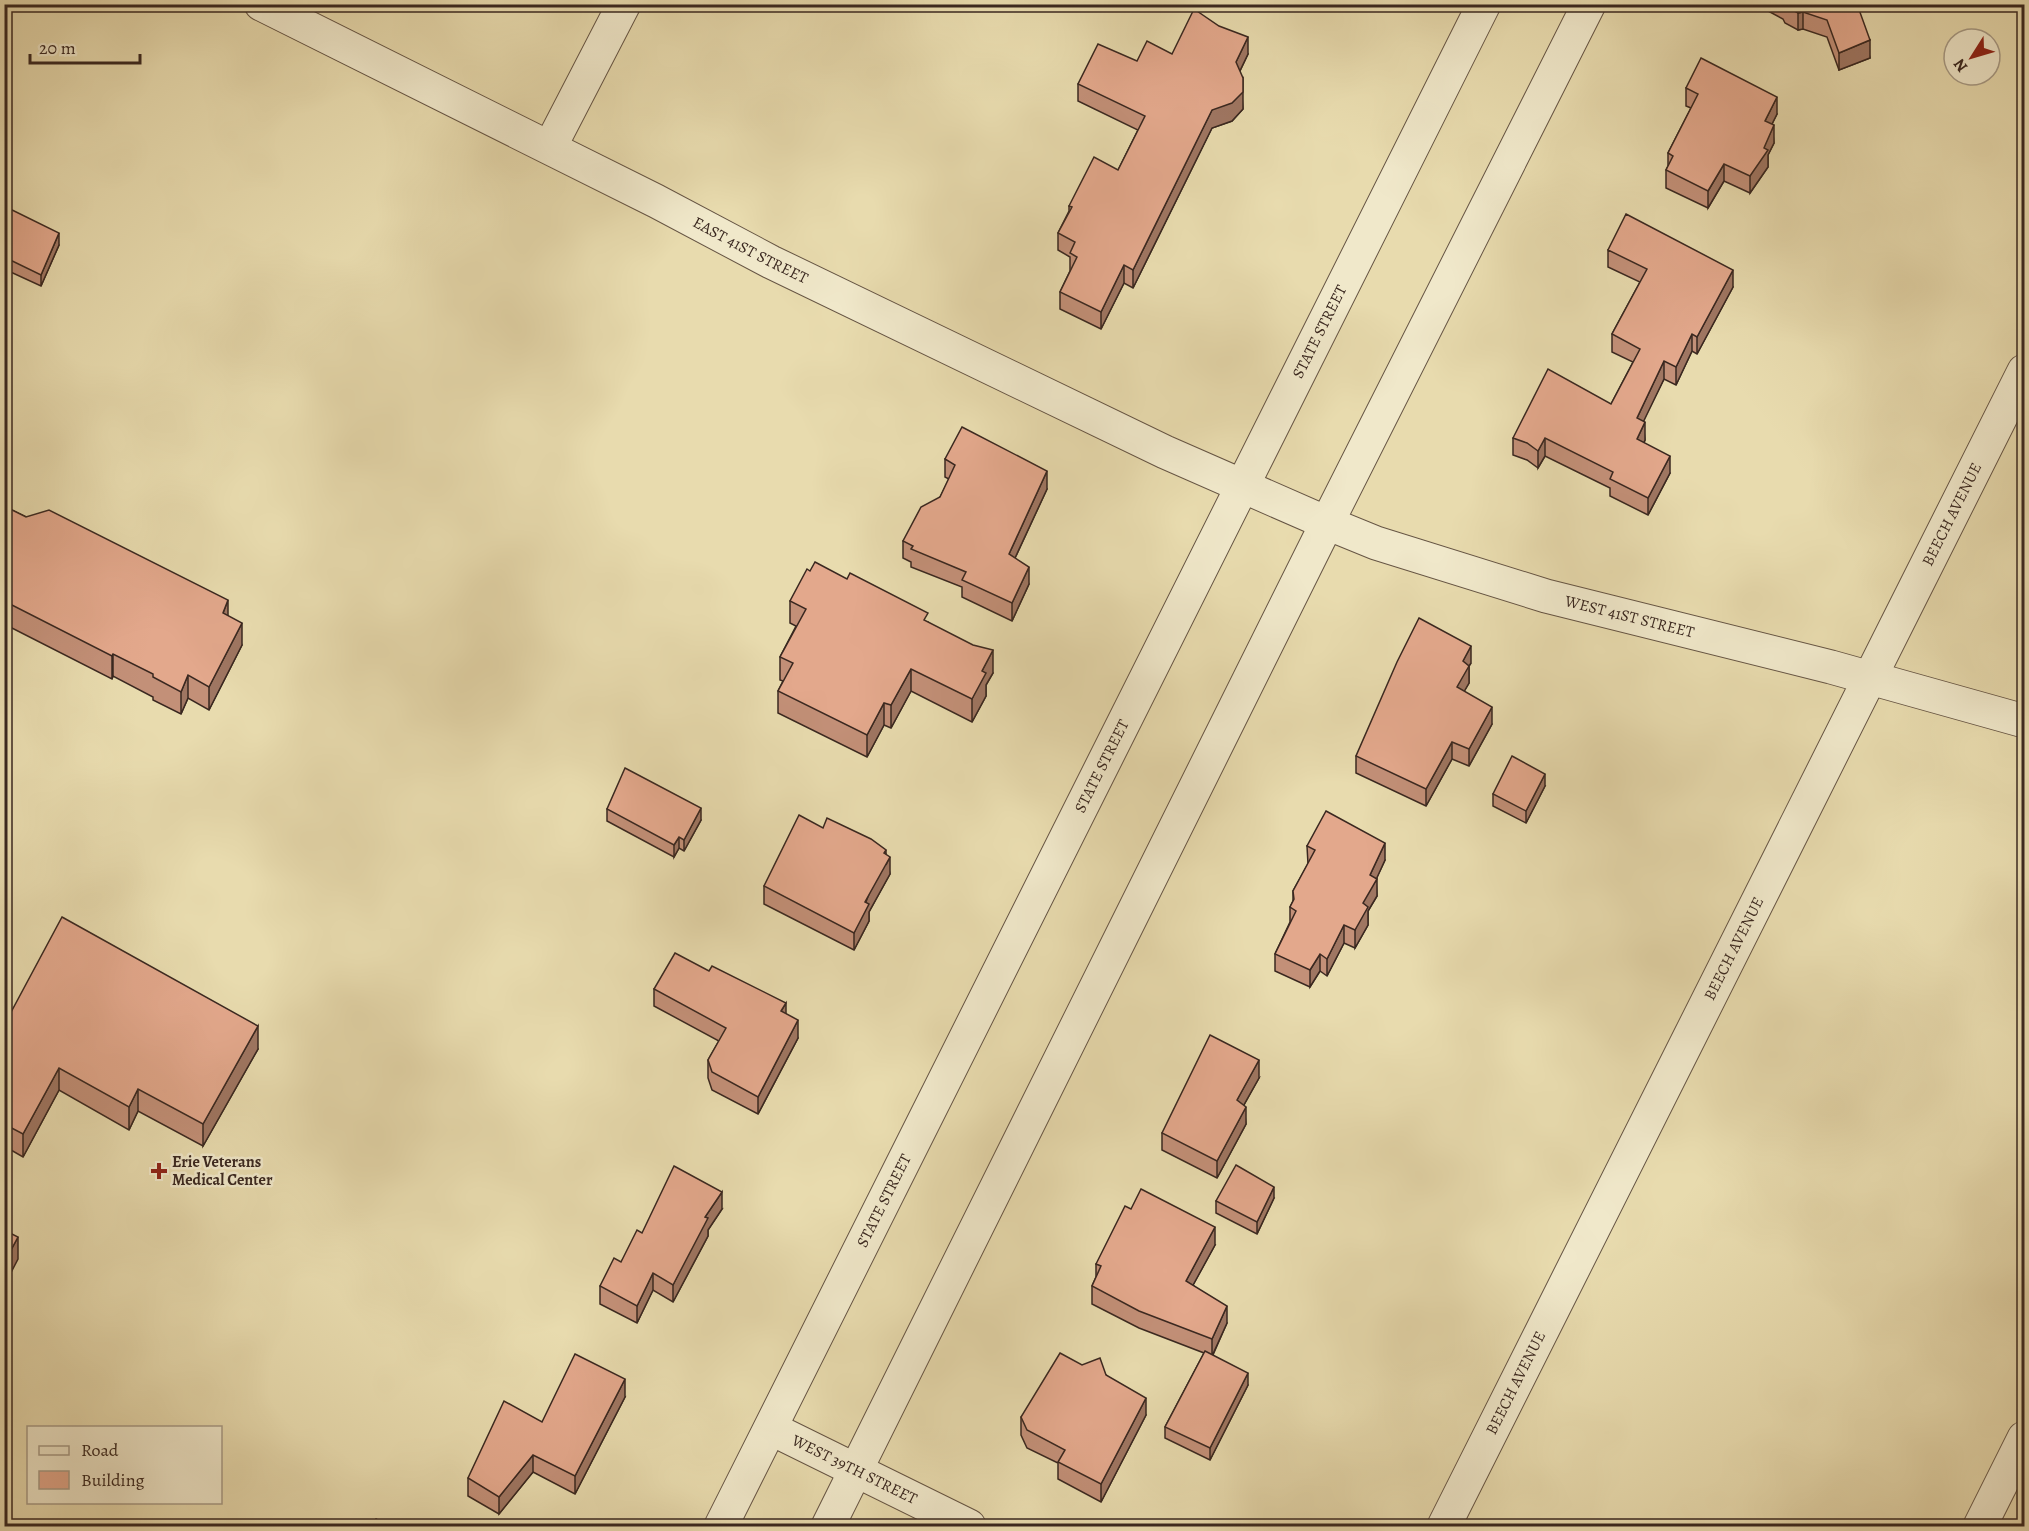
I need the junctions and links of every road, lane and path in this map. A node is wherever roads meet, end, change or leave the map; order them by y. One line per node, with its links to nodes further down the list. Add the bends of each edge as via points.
1 (261, 4): 5 (street, EAST 41ST STREET)
2 (624, 4): 5 (street)
3 (1484, 4): 7 (street, STATE STREET)
4 (1589, 4): 8 (street)
5 (550, 147): 7 (street, EAST 41ST STREET, via 771,262)
6 (2025, 371): 9 (street, BEECH AVENUE)
7 (1244, 489): 8 (street, WEST 41ST STREET); 11 (street, STATE STREET)
8 (1327, 524): 9 (street, WEST 41ST STREET, via 1546,596); 13 (street)
9 (1868, 679): 10 (street, WEST 41ST STREET); 17 (street, BEECH AVENUE)
10 (2025, 721)
11 (772, 1429): 13 (street, WEST 39TH STREET); 14 (street, STATE STREET)
12 (2025, 1438): 18 (street)
13 (856, 1471): 15 (street); 16 (street, WEST 39TH STREET)
14 (722, 1527)
15 (828, 1527)
16 (969, 1527)
17 (1444, 1527)
18 (1980, 1527)

